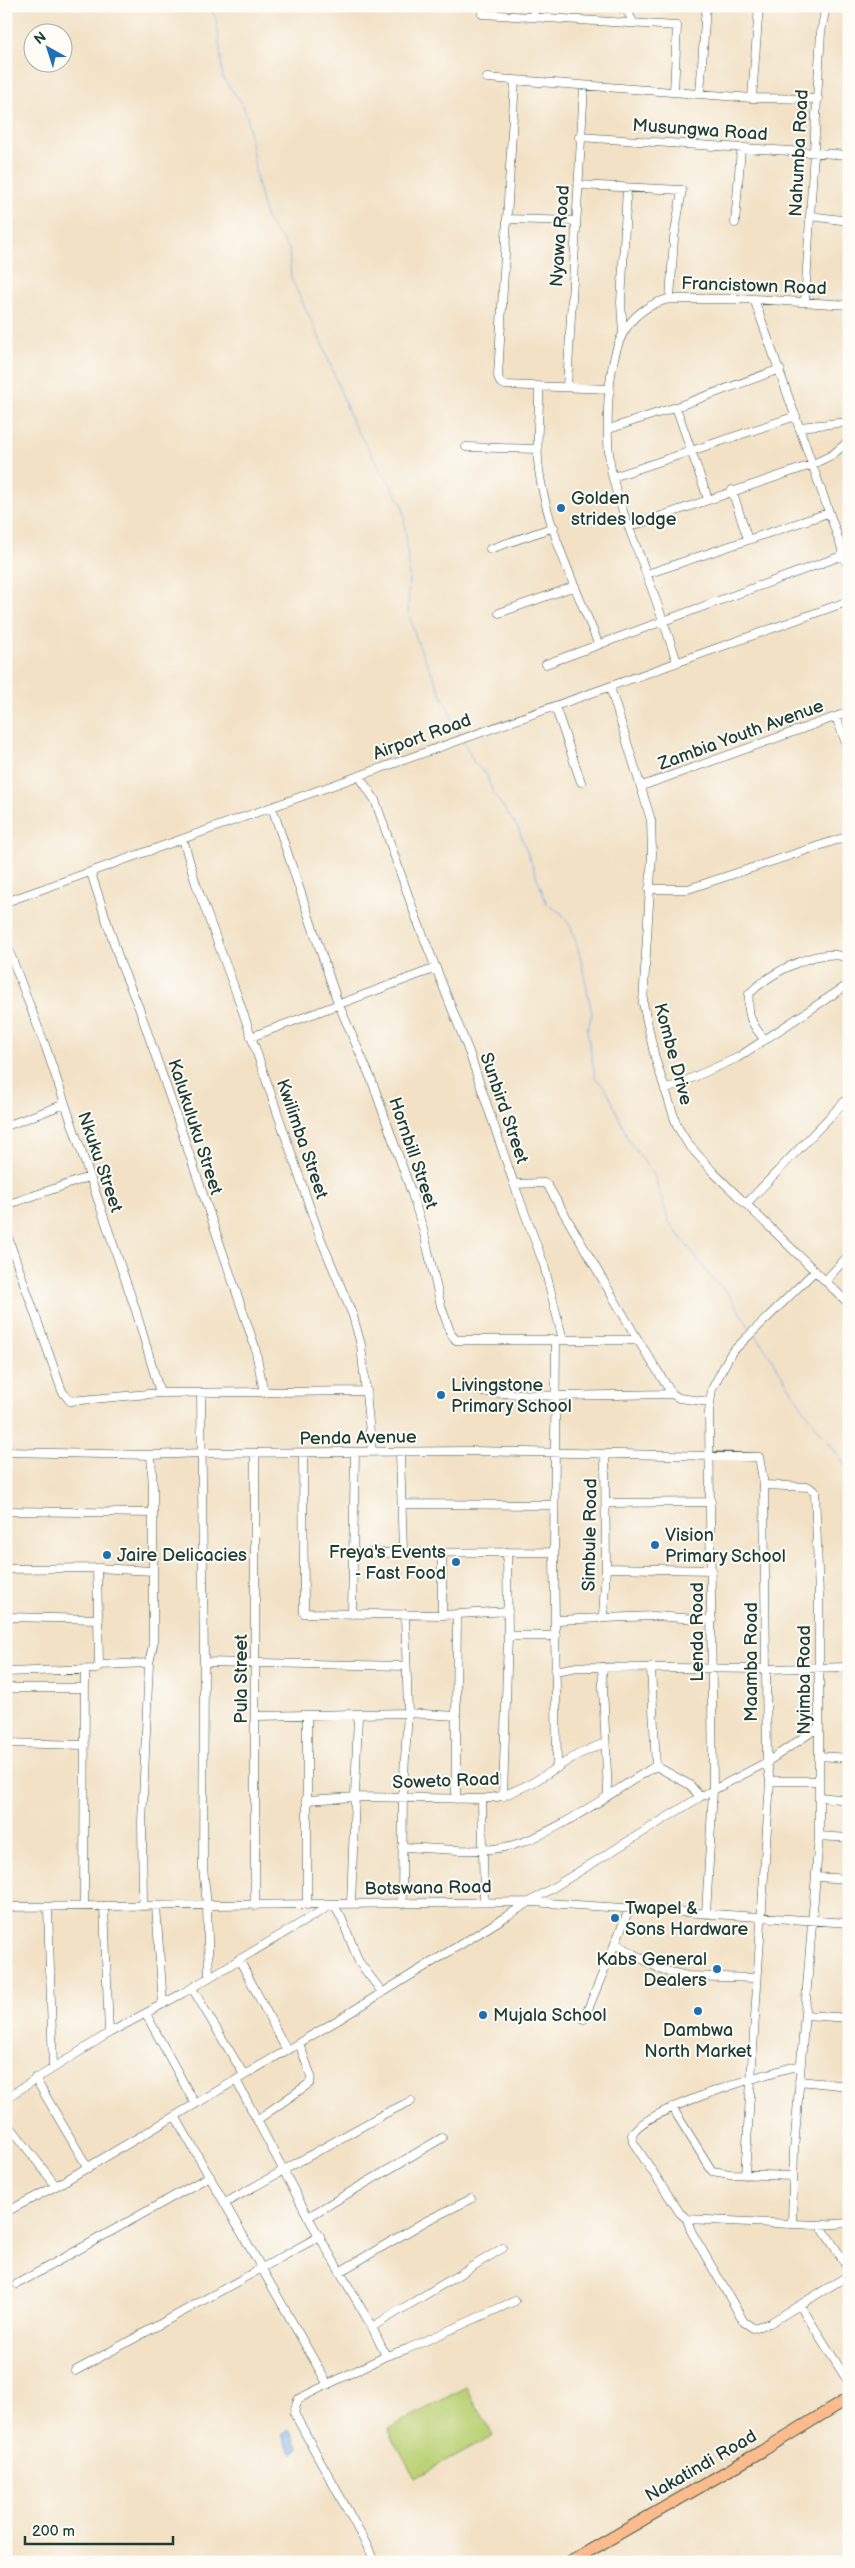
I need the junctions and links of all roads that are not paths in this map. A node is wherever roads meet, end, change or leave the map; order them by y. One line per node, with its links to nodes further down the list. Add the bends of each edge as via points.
1 (486, 6): 7 (street, via 482,14)
2 (536, 6): 7 (street)
3 (618, 6): 8 (street, via 628,12)
4 (706, 6): 13 (street)
5 (759, 6): 14 (street)
6 (826, 6): 15 (street, Nahumba Road, via 821,32)
7 (532, 16): 8 (street)
8 (633, 22): 12 (street, via 677,26)
9 (487, 78): 10 (street)
10 (515, 80): 11 (street); 23 (street)
11 (584, 86): 12 (street); 16 (street, Nyawa Road)
12 (674, 92): 13 (street)
13 (700, 94): 14 (street)
14 (752, 98): 15 (street)
15 (818, 99): 18 (street, Nahumba Road)
16 (579, 137): 17 (street, Musungwa Road); 20 (street, Nyawa Road)
17 (741, 148): 18 (street, Musungwa Road); 26 (street)
18 (814, 152): 19 (street, Musungwa Road); 22 (street, Nahumba Road)
19 (849, 155)
20 (578, 184): 21 (street); 24 (street, Nyawa Road)
21 (627, 188): 27 (street, via 682,190 674,238); 31 (street, via 621,303)
22 (810, 216): 25 (street); 29 (street, Nahumba Road)
23 (508, 219): 24 (street); 33 (street, via 498,376 505,384)
24 (574, 221): 34 (street, Nyawa Road)
25 (849, 221)
26 (735, 223)
27 (670, 299): 28 (street, Francistown Road); 31 (street, Francistown Road, via 640,312)
28 (754, 299): 29 (street, Francistown Road); 32 (street)
29 (805, 302): 30 (street, Francistown Road)
30 (849, 305)
31 (623, 333): 35 (street, Francistown Road)
32 (780, 368): 36 (street); 37 (street)
33 (539, 386): 34 (street); 43 (street)
34 (567, 387): 35 (street)
35 (610, 389): 40 (street, Francistown Road)
36 (676, 407): 40 (street); 44 (street)
37 (796, 416): 39 (street); 44 (street)
38 (849, 422): 39 (street)
39 (798, 427): 45 (street)
40 (609, 429): 46 (street, Francistown Road)
41 (849, 441): 45 (street)
42 (466, 447): 43 (street)
43 (538, 449): 51 (street, via 541,480)
44 (692, 452): 46 (street); 48 (street)
45 (811, 464): 47 (street); 49 (street)
46 (613, 478): 50 (street, Francistown Road)
47 (732, 490): 48 (street); 52 (street)
48 (708, 500): 50 (street)
49 (828, 514): 52 (street); 54 (street)
50 (629, 527): 56 (street, Francistown Road)
51 (554, 528): 53 (street); 57 (street)
52 (748, 540): 56 (street)
53 (490, 549)
54 (844, 555): 55 (street); 60 (street)
55 (849, 569)
56 (647, 574): 60 (street, Francistown Road)
57 (575, 586): 59 (street); 61 (street)
58 (849, 601): 62 (street, Airport Road)
59 (500, 613)
60 (663, 620): 61 (street); 62 (street, Francistown Road)
61 (598, 643): 63 (street)
62 (677, 662): 64 (street, Airport Road)
63 (546, 664)
64 (610, 687): 65 (street, Airport Road); 71 (street, Kombe Drive)
65 (555, 706): 69 (street, Airport Road); 70 (street)
66 (849, 712): 67 (street, Zambia Youth Avenue)
67 (836, 717): 68 (street); 71 (street, Zambia Youth Avenue)
68 (849, 751)
69 (358, 776): 72 (street, Airport Road); 80 (street, Sunbird Street, via 375,800)
70 (581, 782)
71 (642, 786): 76 (street, Kombe Drive, via 652,829)
72 (272, 807): 74 (street, Airport Road); 82 (street, Hornbill Street)
73 (849, 836): 76 (street, via 707,884 674,891)
74 (183, 839): 75 (street, Airport Road); 83 (street, Kwilimba Street)
75 (91, 873): 77 (street, Airport Road); 103 (street, Kalukuluku Street, via 254,1347)
76 (649, 890): 85 (street, Kombe Drive, via 643,1003 649,1037)
77 (6, 902)
78 (6, 942): 87 (street, Nkuku Street)
79 (849, 959): 84 (street, via 835,954 818,956 762,980 749,994 747,1012)
80 (436, 968): 82 (street, via 384,990); 90 (street, Sunbird Street, via 469,1052)
81 (849, 984): 84 (street)
82 (338, 1003): 83 (street); 98 (street, Hornbill Street, via 372,1081 424,1229 441,1306 451,1334 456,1340 464,1341 509,1338)
83 (251, 1037): 100 (street, Kwilimba Street, via 320,1237 353,1316 361,1345)
84 (765, 1040): 85 (street, via 737,1058)
85 (665, 1090): 91 (street, Kombe Drive, via 688,1144)
86 (848, 1098): 91 (street)
87 (65, 1104): 88 (street); 89 (street, Nkuku Street)
88 (6, 1126)
89 (89, 1177): 92 (street); 102 (street, Nkuku Street, via 136,1311)
90 (514, 1184): 98 (street, via 544,1265); 99 (street, Sunbird Street, via 544,1183 548,1186)
91 (746, 1204): 95 (street, Kombe Drive)
92 (6, 1205)
93 (6, 1232): 102 (street, via 66,1398 76,1402)
94 (849, 1255): 96 (street)
95 (815, 1271): 96 (street, Kombe Drive); 107 (street, Lenda Road, via 731,1353 717,1375)
96 (825, 1280): 97 (street, Kombe Drive)
97 (849, 1304)
98 (560, 1340): 99 (street, Hornbill Street); 106 (street)
99 (638, 1340): 105 (street, Sunbird Street)
100 (367, 1391): 103 (street); 110 (street, Kwilimba Street)
101 (482, 1392): 106 (street)
102 (160, 1393): 104 (street)
103 (264, 1393): 104 (street)
104 (201, 1394): 113 (street)
105 (672, 1394): 106 (street); 107 (street)
106 (556, 1396): 112 (street)
107 (710, 1402): 118 (street, Lenda Road)
108 (6, 1452): 116 (street, Penda Avenue)
109 (355, 1452): 110 (street, Penda Avenue); 115 (street, Penda Avenue); 129 (street)
110 (372, 1452): 111 (street, Penda Avenue)
111 (400, 1452): 112 (street, Penda Avenue); 122 (street)
112 (556, 1452): 117 (street, Penda Avenue); 123 (street)
113 (201, 1453): 114 (street, Penda Avenue); 116 (street, Penda Avenue); 148 (street)
114 (255, 1453): 115 (street, Penda Avenue); 149 (street, Pula Street)
115 (304, 1453): 137 (street, via 304,1613)
116 (151, 1455): 125 (street)
117 (605, 1455): 118 (street, Penda Avenue); 121 (street, Simbule Road)
118 (709, 1456): 119 (street, Maamba Road, via 756,1456 760,1460); 120 (street, Lenda Road)
119 (764, 1485): 154 (street, Nyimba Road, via 810,1487 815,1492); 158 (street, Maamba Road)
120 (710, 1502): 121 (street); 134 (street, Lenda Road)
121 (607, 1503): 132 (street, Simbule Road)
122 (404, 1504): 123 (street); 126 (street)
123 (554, 1505): 128 (street)
124 (6, 1511): 125 (street)
125 (153, 1513): 135 (street)
126 (404, 1552): 129 (street); 130 (street)
127 (507, 1552): 128 (street); 130 (street); 136 (street)
128 (554, 1552): 144 (street)
129 (354, 1553): 137 (street)
130 (442, 1553): 140 (street)
131 (97, 1568): 133 (street); 135 (street); 143 (street)
132 (606, 1568): 134 (street); 141 (street, Simbule Road)
133 (6, 1569)
134 (712, 1570): 145 (street, Lenda Road)
135 (152, 1571): 150 (street, via 153,1645)
136 (508, 1611): 139 (street); 146 (street)
137 (352, 1614): 138 (street)
138 (405, 1614): 140 (street); 152 (street)
139 (456, 1614): 140 (street); 168 (street)
140 (442, 1615)
141 (603, 1616): 144 (street); 145 (street)
142 (6, 1618): 143 (street)
143 (99, 1619): 151 (street)
144 (556, 1620): 147 (street)
145 (712, 1620): 157 (street, Lenda Road)
146 (508, 1636): 147 (street); 182 (street)
147 (556, 1636): 160 (street)
148 (204, 1662): 149 (street); 202 (street, via 203,1868)
149 (255, 1662): 152 (street); 166 (street, Pula Street)
150 (149, 1663): 151 (street); 206 (street, via 142,1822)
151 (99, 1665): 159 (street, via 96,1669)
152 (406, 1666): 164 (street)
153 (602, 1667): 156 (street); 160 (street); 171 (street)
154 (818, 1667): 155 (street); 158 (street); 169 (street, Nyimba Road)
155 (849, 1667)
156 (651, 1668): 157 (street); 176 (street)
157 (712, 1668): 158 (street); 180 (street, Lenda Road)
158 (767, 1669): 175 (street, Maamba Road)
159 (85, 1670): 161 (street); 163 (street)
160 (555, 1671): 177 (street)
161 (6, 1672)
162 (6, 1688): 163 (street)
163 (85, 1688): 172 (street)
164 (408, 1713): 165 (street); 168 (street); 186 (street)
165 (358, 1714): 167 (street); 183 (street)
166 (256, 1716): 167 (street); 208 (street, Pula Street)
167 (307, 1716): 189 (street)
168 (456, 1716): 188 (street)
169 (818, 1727): 173 (street, Nyimba Road); 175 (street)
170 (6, 1743): 172 (street)
171 (604, 1743): 177 (street, Soweto Road); 181 (street)
172 (85, 1745): 204 (street)
173 (819, 1756): 174 (street); 179 (street, Nyimba Road)
174 (849, 1758)
175 (767, 1762): 178 (street, Maamba Road); 180 (street)
176 (656, 1766): 181 (street); 184 (street, via 690,1785)
177 (557, 1768): 182 (street, Soweto Road)
178 (770, 1781): 179 (street); 213 (street, Maamba Road)
179 (819, 1782): 185 (street, Nyimba Road)
180 (713, 1790): 184 (street); 212 (street, Lenda Road)
181 (608, 1794): 194 (street, via 532,1839)
182 (503, 1796): 187 (street, Soweto Road)
183 (356, 1797): 186 (street, Soweto Road); 189 (street, Soweto Road); 200 (street)
184 (700, 1797): 198 (street)
185 (819, 1797): 190 (street); 191 (street, Nyimba Road)
186 (403, 1798): 188 (street, Soweto Road); 193 (street)
187 (482, 1798): 188 (street, Soweto Road); 194 (street)
188 (456, 1799)
189 (306, 1800): 203 (street)
190 (849, 1800)
191 (818, 1836): 192 (street); 195 (street, Nyimba Road)
192 (849, 1838)
193 (402, 1848): 194 (street); 201 (street)
194 (483, 1850): 197 (street)
195 (816, 1877): 196 (street); 214 (street, Nyimba Road)
196 (849, 1879)
197 (484, 1902): 198 (street, Botswana Road); 201 (street, Botswana Road)
198 (532, 1902): 211 (street, Botswana Road); 221 (street)
199 (333, 1904): 200 (street, Botswana Road); 203 (street, Botswana Road); 217 (street); 221 (street, via 359,1962)
200 (351, 1904): 201 (street, Botswana Road)
201 (402, 1904)
202 (208, 1905): 207 (street, Botswana Road); 208 (street, Botswana Road); 218 (street)
203 (307, 1905): 208 (street, Botswana Road)
204 (84, 1906): 205 (street, Botswana Road); 210 (street, Botswana Road)
205 (104, 1906): 206 (street, Botswana Road); 227 (street)
206 (144, 1906): 207 (street, Botswana Road)
207 (156, 1906): 222 (street)
208 (255, 1906)
209 (6, 1907): 210 (street, Botswana Road)
210 (48, 1907): 231 (street)
211 (630, 1907): 212 (street, Botswana Road); 216 (street)
212 (706, 1914): 213 (street, Botswana Road)
213 (761, 1917): 214 (street, Botswana Road); 219 (street, Maamba Road)
214 (812, 1920): 215 (street, Botswana Road); 224 (street, Nyimba Road)
215 (849, 1923)
216 (616, 1944): 219 (street, via 662,1970 687,1976); 226 (street)
217 (239, 1959): 218 (street); 229 (street)
218 (209, 1976): 220 (street)
219 (756, 1978): 234 (street, Maamba Road)
220 (192, 1988): 222 (street); 232 (street)
221 (382, 1992): 228 (street)
222 (162, 2004): 223 (street)
223 (146, 2014): 227 (street); 240 (street)
224 (806, 2015): 225 (street); 230 (street, Nyimba Road)
225 (849, 2018)
226 (584, 2019)
227 (109, 2033): 231 (street)
228 (299, 2043): 229 (street); 243 (street, via 311,2076 308,2087)
229 (286, 2049): 232 (street)
230 (800, 2065): 234 (street); 236 (street, Nyimba Road)
231 (53, 2067): 233 (street)
232 (244, 2075): 235 (street)
233 (35, 2078): 238 (street); 246 (street)
234 (750, 2078): 241 (street); 248 (street, Maamba Road)
235 (236, 2080): 240 (street); 243 (street)
236 (799, 2081): 237 (street); 250 (street, Nyimba Road)
237 (849, 2086)
238 (6, 2098)
239 (411, 2101): 247 (street)
240 (195, 2104): 242 (street)
241 (672, 2107): 248 (street, via 712,2171); 256 (street, via 639,2126 632,2135 680,2213)
242 (175, 2116): 246 (street); 249 (street)
243 (257, 2120): 247 (street)
244 (6, 2121): 251 (street)
245 (442, 2138): 255 (street)
246 (88, 2168): 251 (street)
247 (284, 2171): 253 (street); 255 (street)
248 (745, 2175): 250 (street)
249 (210, 2176): 253 (street); 266 (street)
250 (792, 2176): 258 (street, Nyimba Road)
251 (56, 2186): 254 (street)
252 (471, 2198): 264 (street)
253 (226, 2203): 263 (street)
254 (7, 2210)
255 (308, 2217): 260 (street)
256 (687, 2219): 258 (street); 268 (street, via 691,2232 744,2322 753,2328)
257 (849, 2223): 259 (street)
258 (792, 2224): 259 (street)
259 (820, 2225): 262 (street)
260 (320, 2236): 263 (street); 264 (street)
261 (504, 2248): 269 (street)
262 (849, 2268)
263 (261, 2270): 271 (street); 273 (street)
264 (341, 2271): 269 (street)
265 (849, 2275): 268 (street)
266 (18, 2284)
267 (515, 2301): 270 (street)
268 (800, 2305): 272 (street)
269 (372, 2326): 270 (street)
270 (386, 2356): 273 (street)
271 (75, 2371)
272 (849, 2383)
273 (328, 2385): 275 (street, via 298,2399 294,2413)
274 (849, 2398): 276 (highway, Nakatindi Road)
275 (376, 2562)
276 (570, 2562)

